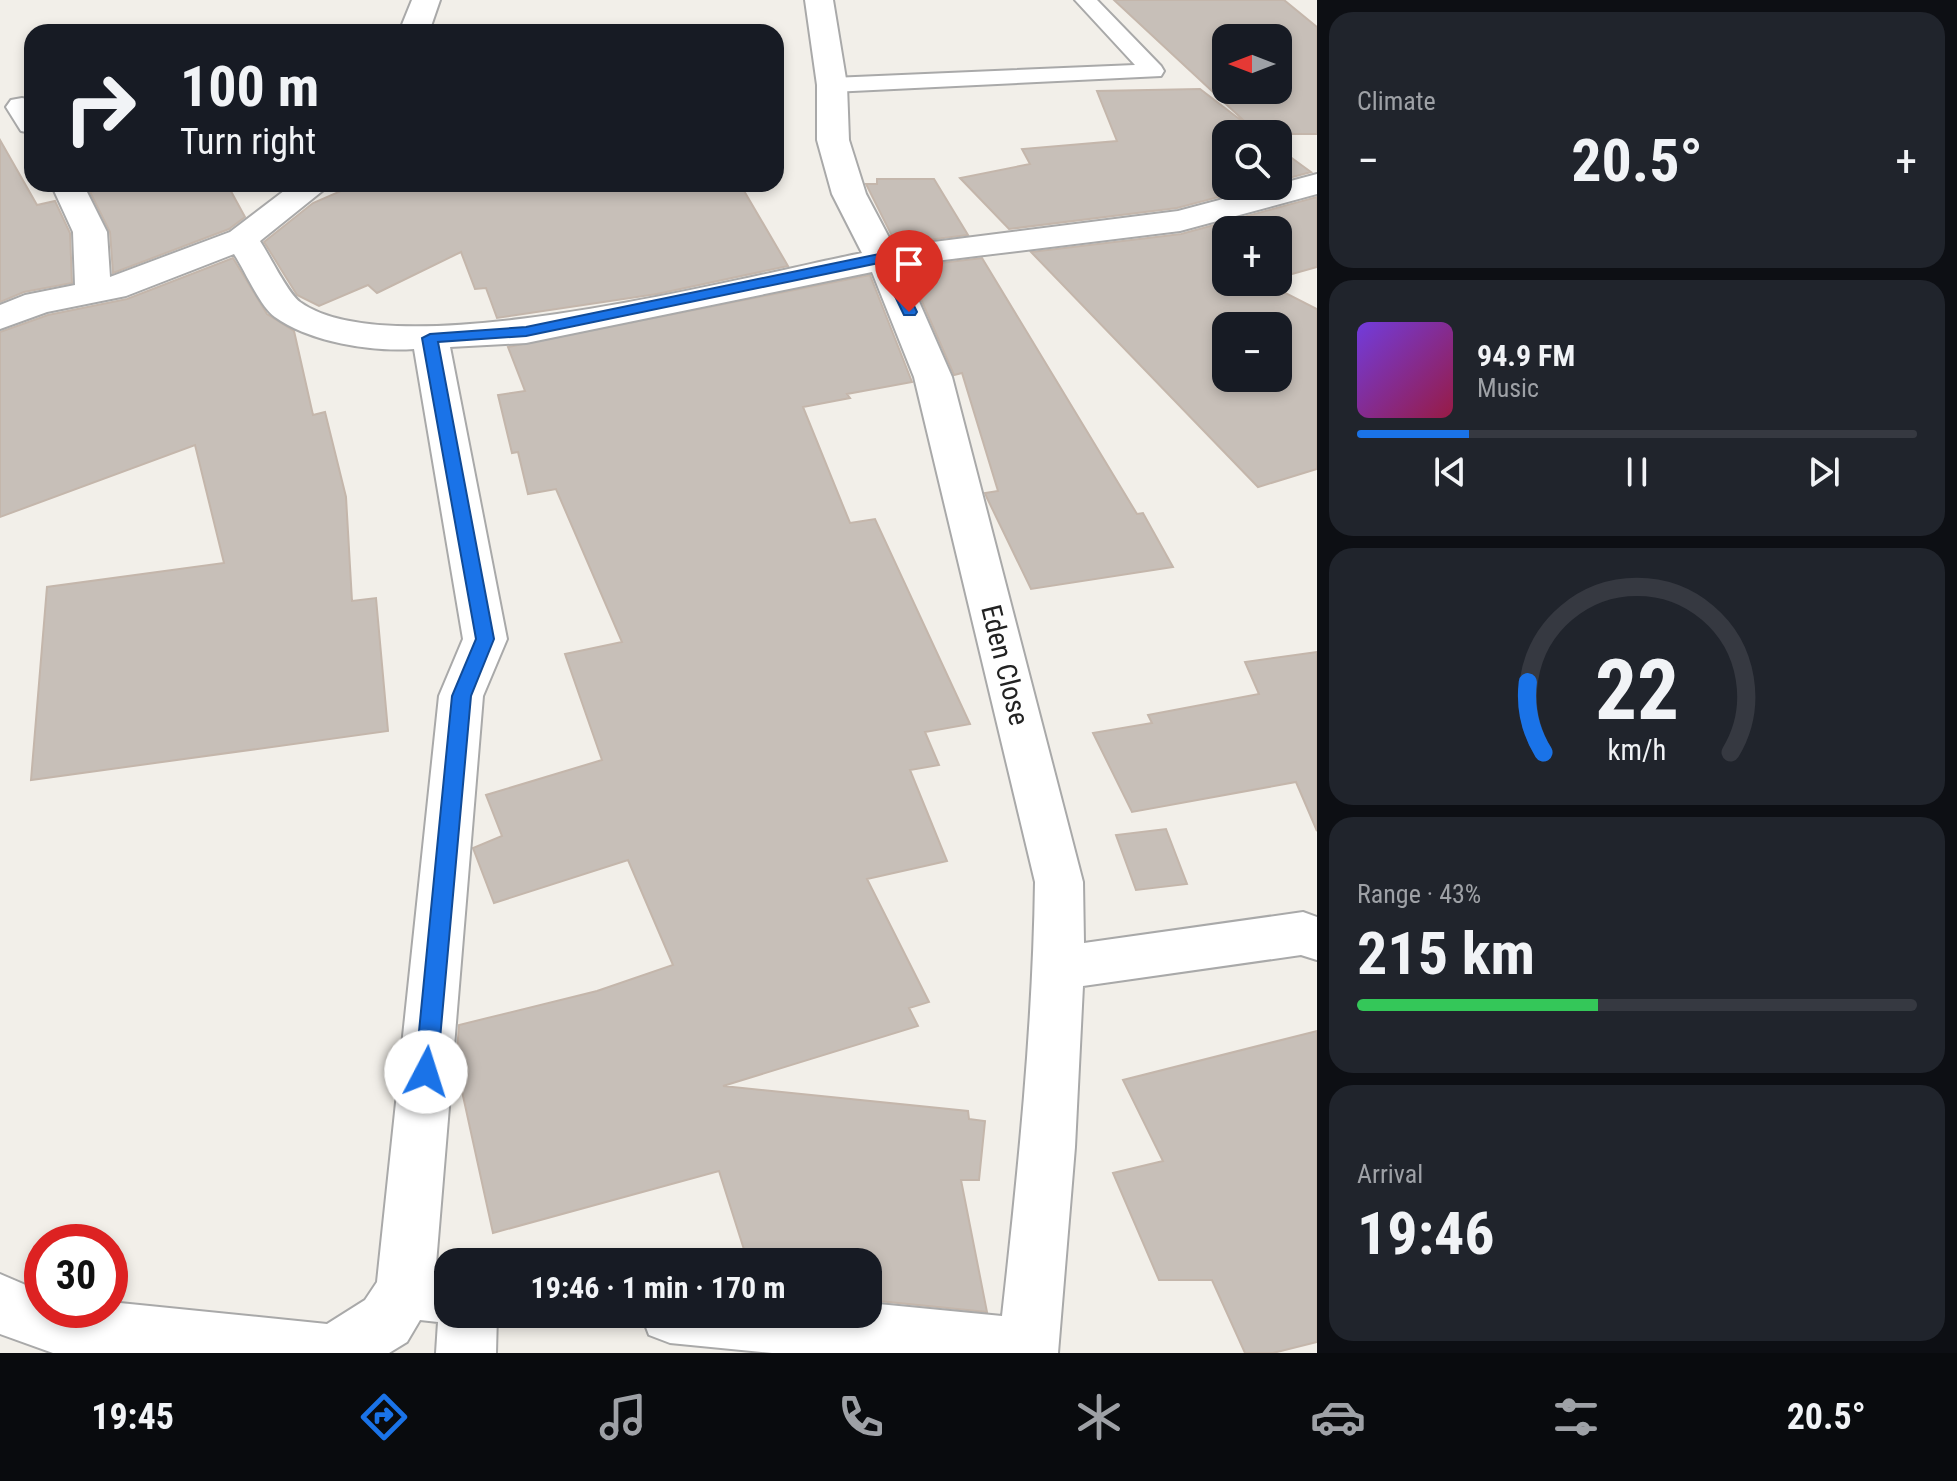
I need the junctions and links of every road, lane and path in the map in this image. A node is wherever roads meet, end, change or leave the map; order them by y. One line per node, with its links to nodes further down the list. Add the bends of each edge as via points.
1 (426, 0): 4 (street)
2 (819, 0): 5 (street, Eden Close)
3 (1085, 0): 5 (lane, via 1153,71)
4 (417, 24)
5 (832, 85): 10 (street, Eden Close, via 833,140 849,194)
6 (1317, 184): 10 (street, via 1180,221 1025,236)
7 (71, 192): 11 (street, via 90,232)
8 (303, 192): 9 (street)
9 (242, 239): 11 (street); 13 (street, via 286,309 321,328 376,338)
10 (884, 258): 13 (street, via 526,332); 15 (street, Eden Close, via 933,377 1059,882)
11 (93, 292): 12 (street, via 38,303)
12 (0, 318)
13 (430, 338): 16 (street, via 485,639 461,696)
14 (1317, 939): 15 (street, via 1303,933)
15 (1059, 968): 20 (street, Eden Close)
16 (426, 1292): 22 (street)
17 (0, 1303): 21 (street, via 66,1327)
18 (467, 1328): 23 (street)
19 (809, 1328): 20 (street)
20 (1028, 1350)
21 (325, 1353)
22 (335, 1353)
23 (466, 1353)

